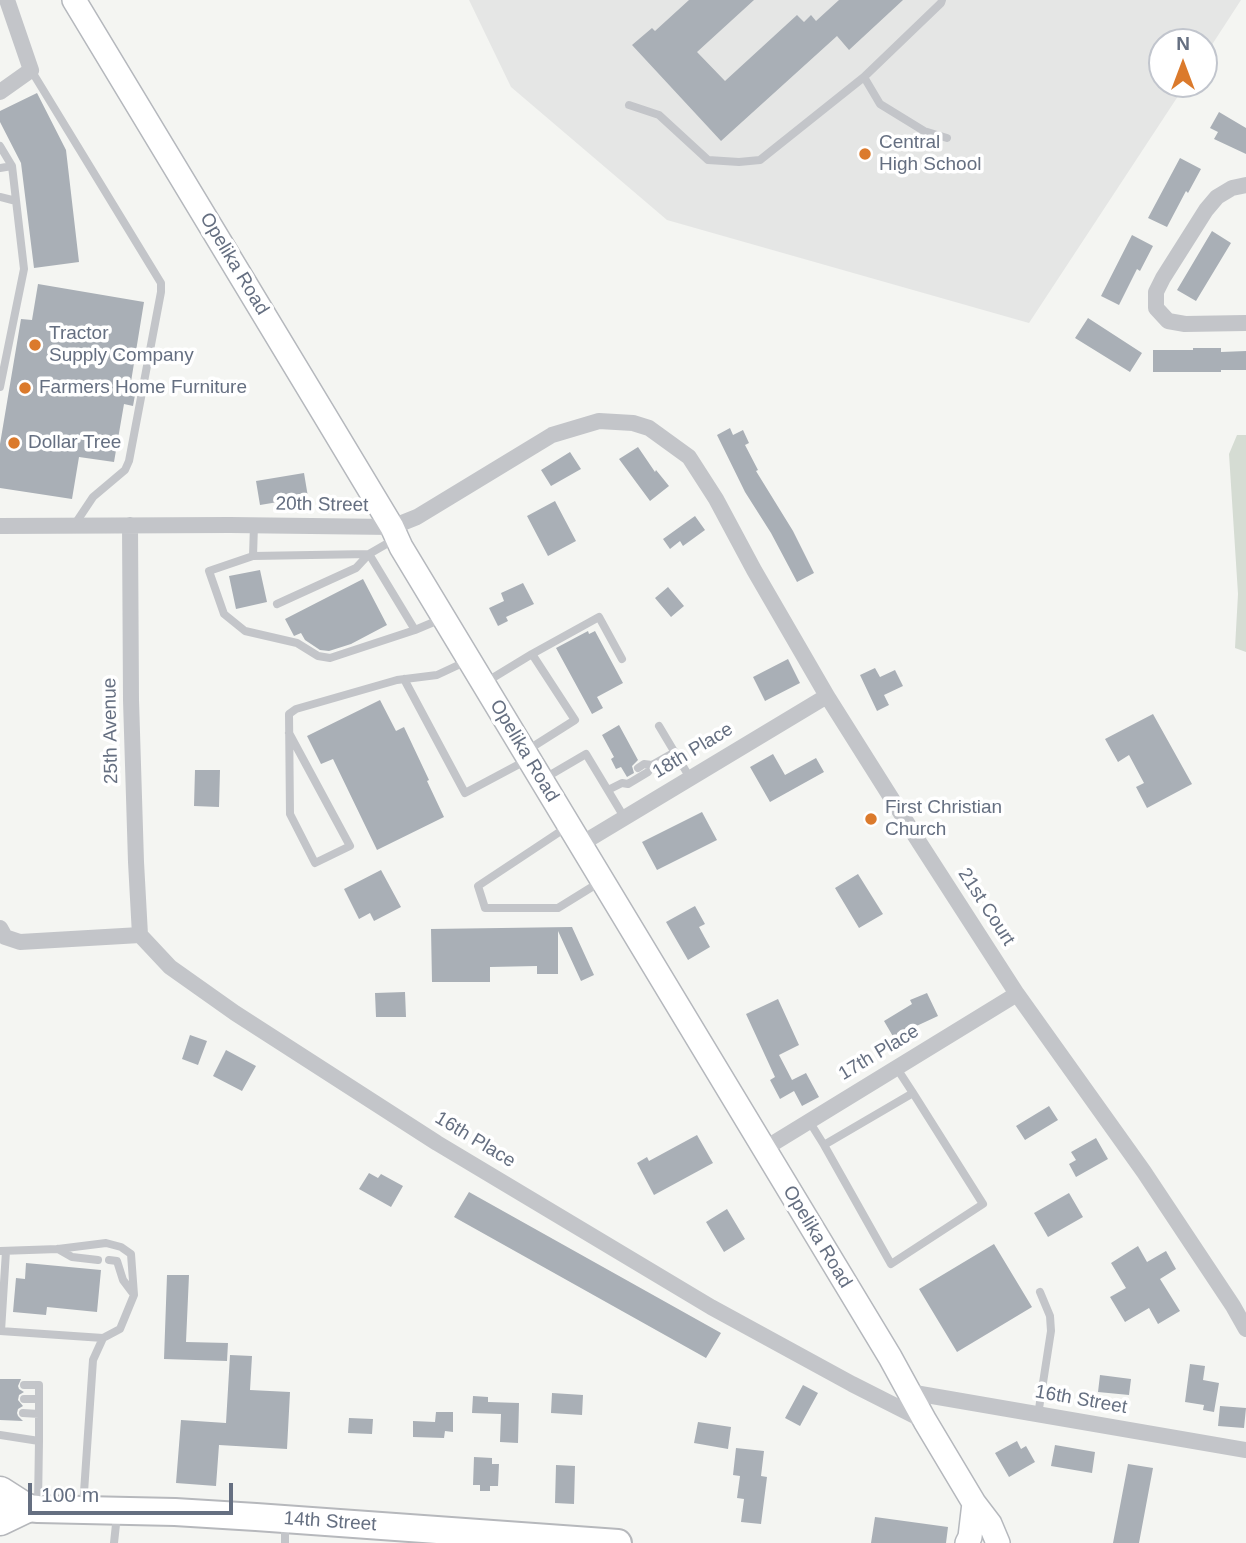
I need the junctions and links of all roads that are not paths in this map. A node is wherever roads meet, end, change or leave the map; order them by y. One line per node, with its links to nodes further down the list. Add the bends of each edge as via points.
1 (7, 0): 4 (street)
2 (74, 0): 22 (main road, Opelika Road)
3 (942, 0): 5 (lane)
4 (31, 70): 6 (street); 21 (lane, via 161,283 129,461 125,470 93,497)
5 (864, 77): 7 (lane, via 760,160 708,160 659,115); 8 (lane, via 880,104 925,131)
6 (1, 89)
7 (629, 104)
8 (947, 138)
9 (0, 146): 10 (lane)
10 (12, 166): 11 (lane); 14 (lane)
11 (0, 168)
12 (1246, 185): 15 (street, via 1217,197 1206,210 1156,292 1156,308 1168,321)
13 (0, 197): 14 (lane)
14 (16, 201): 16 (lane, via 24,269)
15 (1246, 323)
16 (0, 387)
17 (617, 421): 22 (street, 20th Street, via 599,421 552,435); 33 (street, 21st Court, via 649,428 689,457)
18 (130, 525): 19 (street, 20th Street); 21 (street, 20th Street); 47 (street, 25th Avenue)
19 (254, 525): 22 (street, 20th Street); 24 (lane)
20 (0, 526): 21 (street, 20th Street)
21 (73, 527)
22 (394, 533): 23 (lane); 26 (main road, Opelika Road)
23 (369, 554): 24 (lane); 25 (lane, via 356,568); 27 (lane)
24 (253, 555): 27 (lane, via 209,571 224,614 245,631 297,643 330,658)
25 (277, 604)
26 (444, 618): 27 (lane); 30 (main road, Opelika Road)
27 (415, 630)
28 (532, 654): 29 (lane, via 599,617); 32 (lane); 37 (lane, via 575,720)
29 (622, 659)
30 (469, 660): 31 (lane, via 437,675); 32 (main road, Opelika Road)
31 (404, 679): 35 (lane, via 296,709 289,714); 37 (lane, via 466,793)
32 (484, 683): 37 (main road, Opelika Road)
33 (827, 696): 40 (street, 18th Place); 48 (street, 21st Court)
34 (659, 726): 36 (lane)
35 (289, 733): 35 (lane, via 290,814 315,863 350,846)
36 (675, 752): 38 (lane); 40 (lane)
37 (527, 755): 41 (main road, Opelika Road)
38 (652, 765): 39 (lane); 42 (lane, via 628,784 624,779)
39 (638, 768)
40 (690, 778): 43 (street, 18th Place)
41 (542, 780): 42 (lane, via 586,754); 44 (main road, Opelika Road)
42 (608, 790): 43 (lane)
43 (624, 817): 44 (street, 18th Place)
44 (575, 835): 45 (main road, Opelika Road); 45 (lane, via 478,886 485,908 558,908)
45 (603, 880): 53 (main road, Opelika Road)
46 (3, 932): 47 (street, via 19,942)
47 (140, 935): 70 (street, 16th Place, via 170,967 224,1005 437,1143 711,1307)
48 (1017, 994): 49 (street, 17th Place); 60 (street, 21st Court)
49 (896, 1067): 50 (lane); 51 (street, 17th Place)
50 (913, 1093): 52 (lane); 52 (lane, via 983,1204 891,1264)
51 (808, 1121): 52 (lane); 53 (street, 17th Place)
52 (824, 1145)
53 (764, 1149): 64 (main road, Opelika Road)
54 (58, 1249): 55 (lane); 56 (lane, via 72,1257); 59 (lane, via 106,1243 121,1247 131,1254)
55 (3, 1251): 61 (lane)
56 (98, 1260)
57 (109, 1260): 59 (lane, via 117,1261)
58 (1040, 1292): 69 (lane, via 1051,1331)
59 (134, 1295): 62 (lane, via 120,1329)
60 (1246, 1329)
61 (0, 1331): 62 (lane)
62 (103, 1338): 76 (lane, via 93,1360)
63 (24, 1385): 66 (lane, via 39,1385)
64 (909, 1392): 69 (street, 16th Street); 70 (main road, Opelika Road)
65 (24, 1399): 66 (lane)
66 (38, 1399): 68 (lane)
67 (23, 1413): 68 (lane)
68 (38, 1414): 72 (lane)
69 (1038, 1415): 73 (street, 16th Street)
70 (925, 1421): 75 (main road, Opelika Road)
71 (0, 1435): 72 (lane)
72 (38, 1441): 77 (lane)
73 (1246, 1450)
74 (0, 1492): 77 (highway)
75 (974, 1503): 80 (main road, Opelika Road, via 990,1524); 83 (main road)
76 (82, 1510): 77 (main road, 14th Street); 78 (main road, 14th Street)
77 (16, 1511)
78 (117, 1511): 79 (main road, 14th Street); 81 (lane)
79 (285, 1531): 82 (main road, 14th Street, via 341,1528)
80 (995, 1541)
81 (114, 1543)
82 (618, 1543)
83 (967, 1543)

